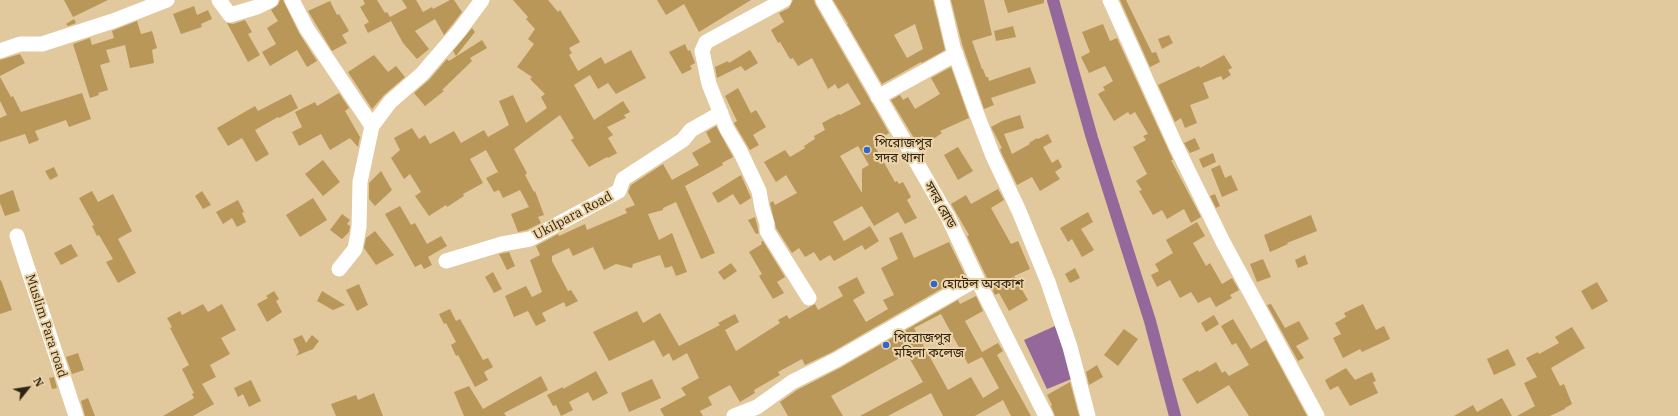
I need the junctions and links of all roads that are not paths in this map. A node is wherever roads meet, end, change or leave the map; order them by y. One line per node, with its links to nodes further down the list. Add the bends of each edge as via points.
1 (167, 0): 10 (street, via 42,44 20,44)
2 (219, 0): 3 (street, via 230,15)
3 (271, 0)
4 (292, 0): 14 (street, via 307,29)
5 (482, 0): 14 (street, via 460,31 422,74 390,102)
6 (784, 0): 13 (street, via 706,42 702,51 709,84)
7 (823, 0): 12 (street, সদর রোড)
8 (942, 0): 11 (street)
9 (1110, 0): 24 (street, via 1223,242)
10 (0, 51)
11 (956, 54): 12 (street); 23 (street, via 993,156 1048,282 1070,347)
12 (878, 97): 18 (street, সদর রোড, via 948,217)
13 (721, 113): 16 (street, Ukilpara Road, via 691,130 683,140 622,179 619,191 536,236); 19 (street, via 759,191 767,231)
14 (372, 126): 17 (street, via 360,182 359,227 355,249)
15 (17, 236): 20 (street, Muslim Para road)
16 (446, 261)
17 (339, 268)
18 (977, 279): 21 (street, via 836,360 792,382 757,407); 22 (street, সদর রোড)
19 (809, 298)
20 (76, 416)
21 (734, 416)
22 (1046, 416)
23 (1088, 416)
24 (1317, 416)

